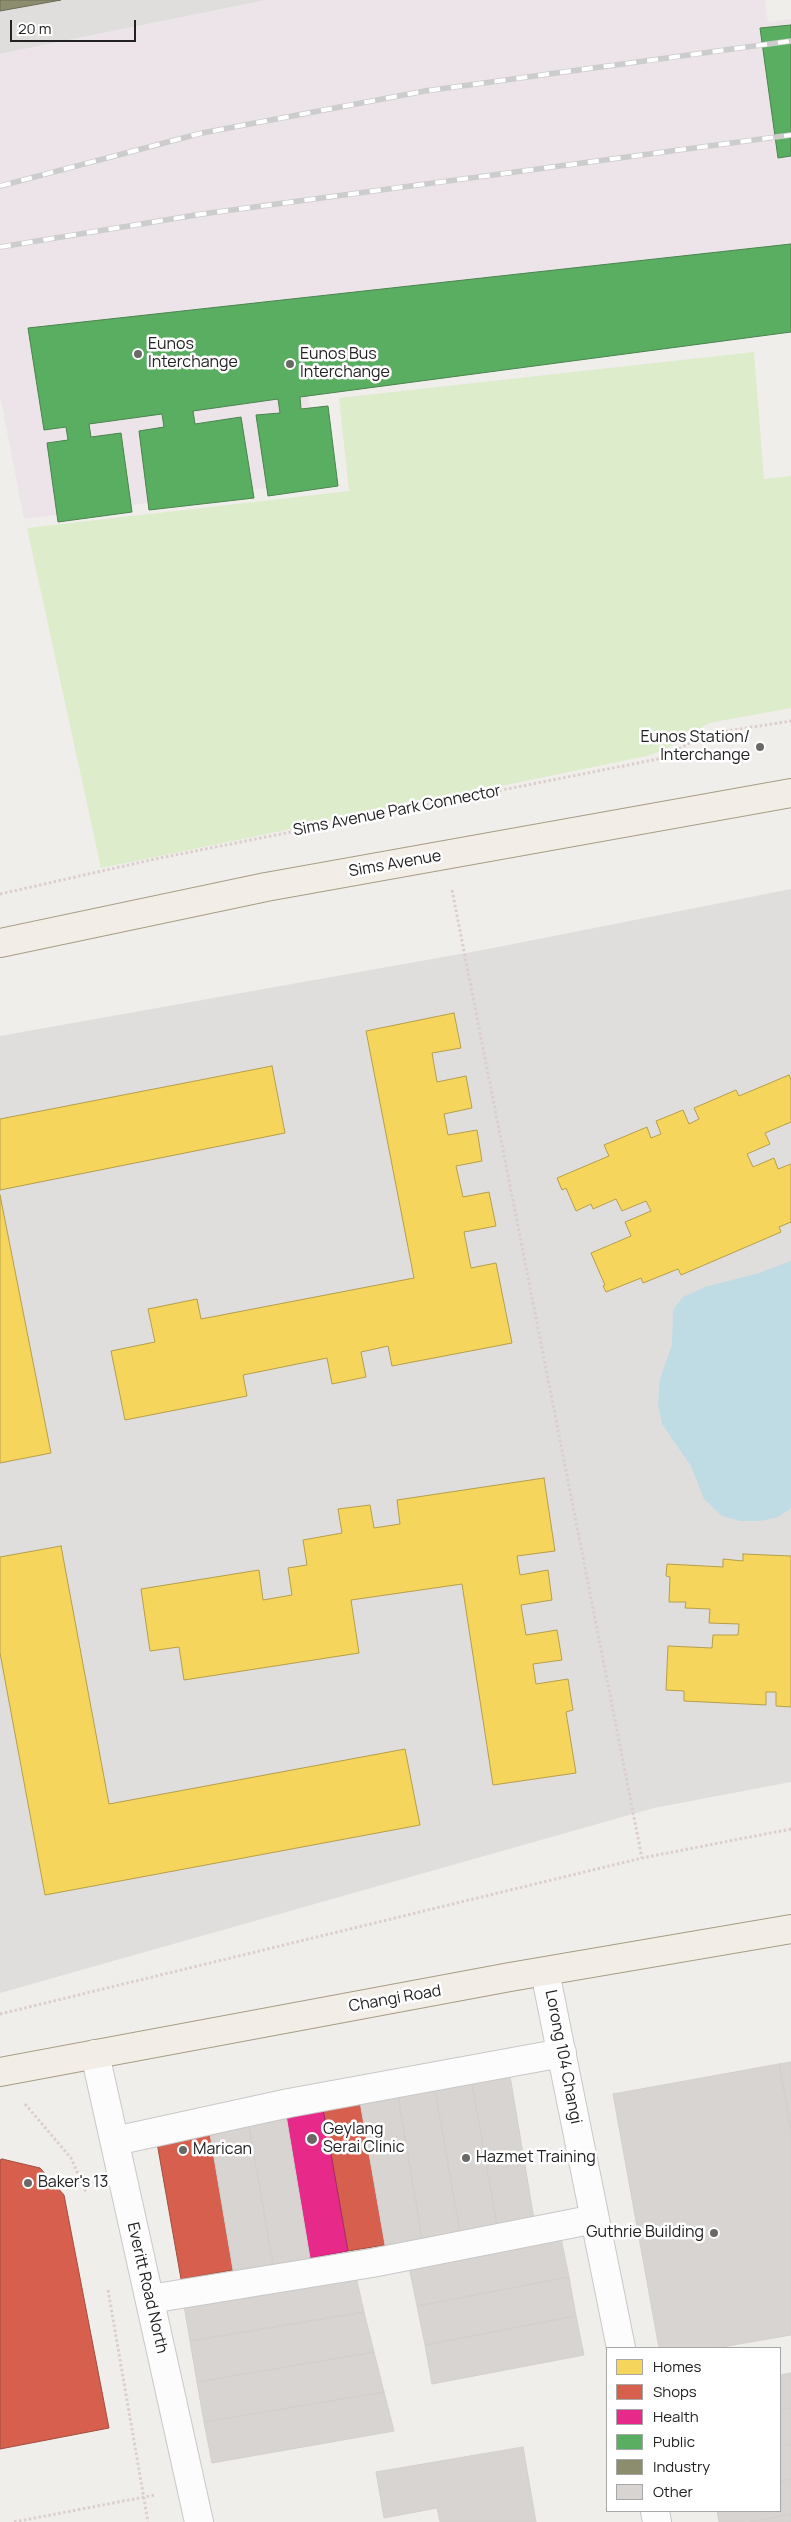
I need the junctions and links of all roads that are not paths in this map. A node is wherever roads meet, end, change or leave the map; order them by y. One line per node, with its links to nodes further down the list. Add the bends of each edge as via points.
1 (791, 794): 2 (main road, Sims Avenue, via 266,887)
2 (0, 943)
3 (791, 1929): 4 (main road, Changi Road)
4 (546, 1972): 5 (street, Lorong 104 Changi); 6 (main road, Changi Road)
5 (562, 2053): 8 (street, via 289,2103); 9 (street, Lorong 104 Changi)
6 (95, 2054): 7 (main road, Changi Road); 8 (street, Everitt Road North)
7 (0, 2072)
8 (115, 2141): 10 (street, Everitt Road North)
9 (594, 2219): 10 (street, via 372,2262); 11 (street, Lorong 104 Changi)
10 (150, 2299): 12 (street, Everitt Road North)
11 (622, 2347)
12 (199, 2522)

